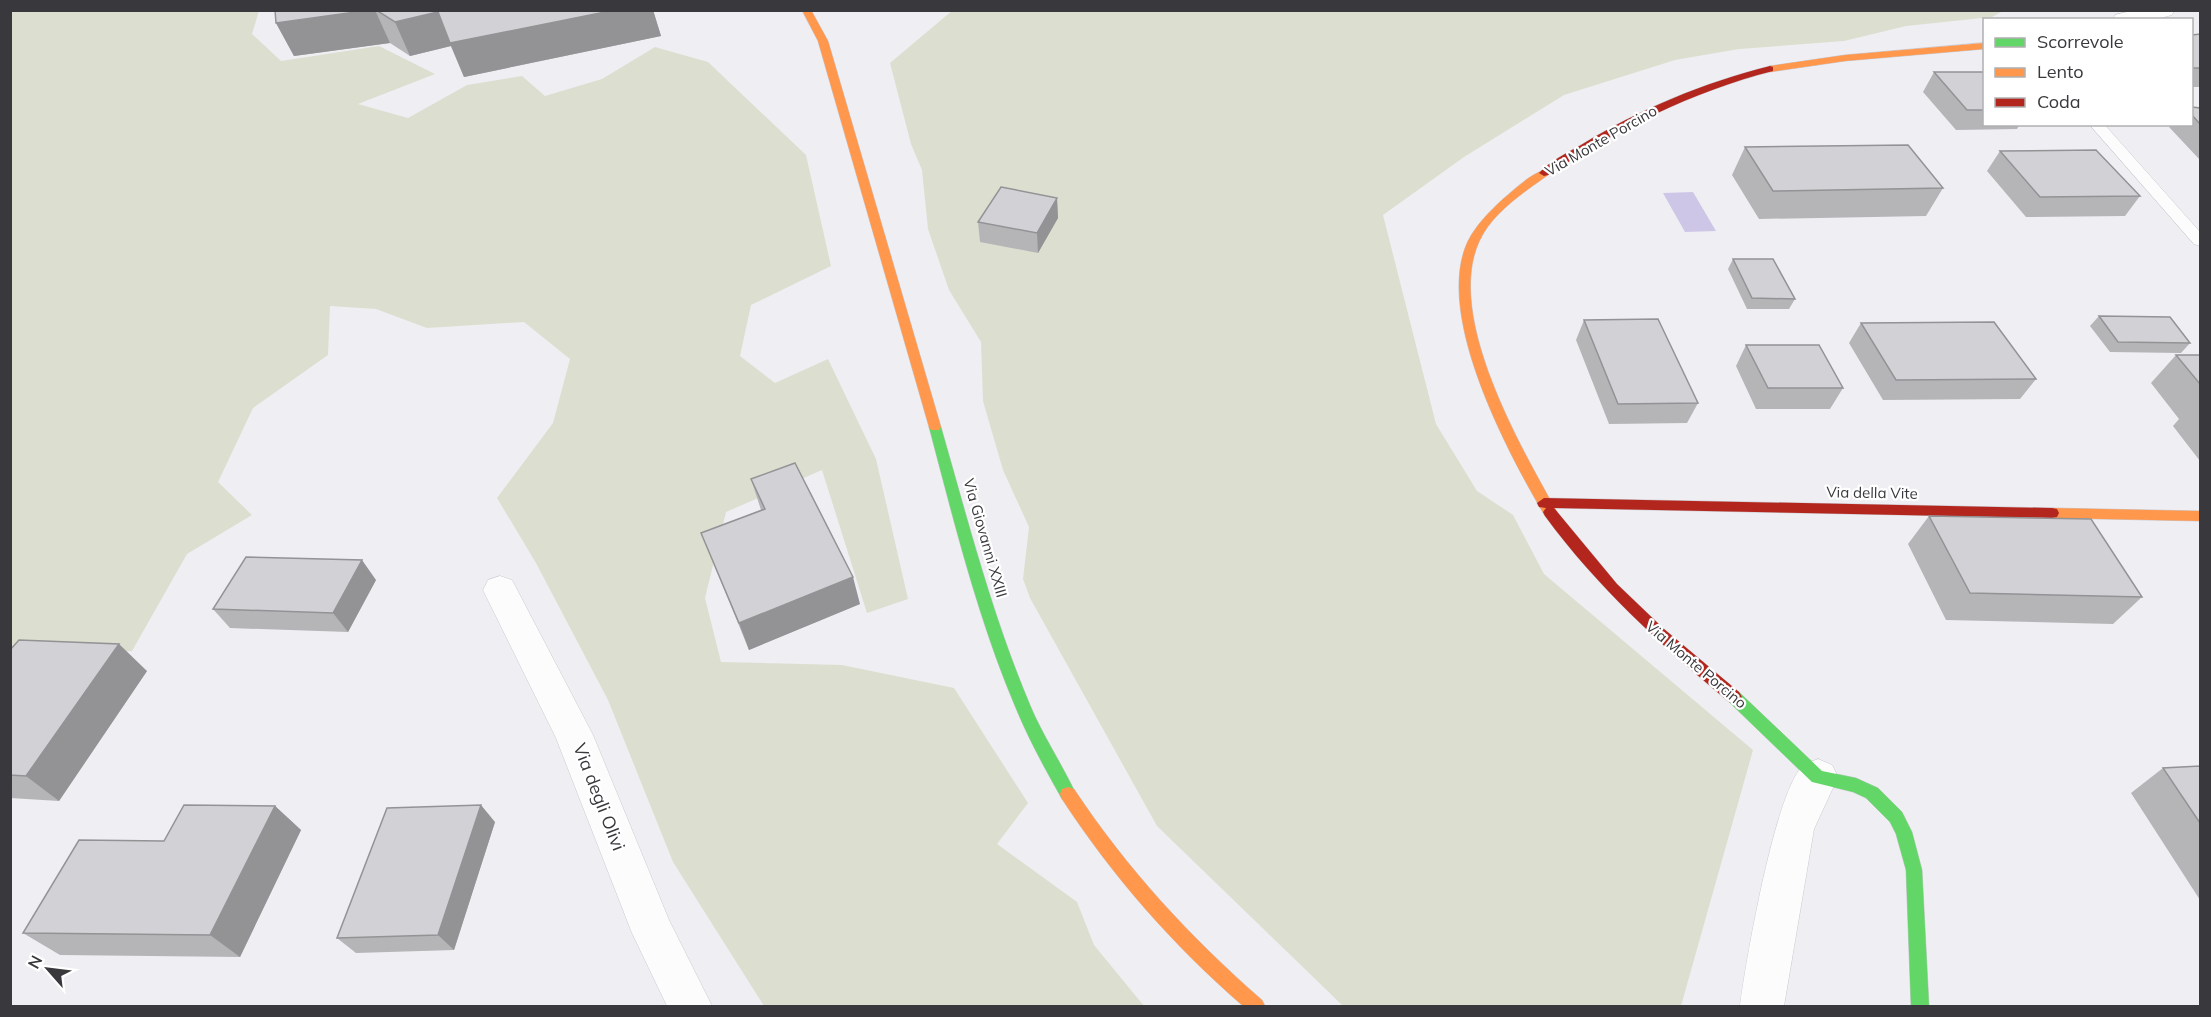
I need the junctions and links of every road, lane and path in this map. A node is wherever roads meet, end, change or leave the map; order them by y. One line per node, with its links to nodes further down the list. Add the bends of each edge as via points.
1 (806, 10): 12 (street, Via Giovanni XXIII, via 823,41 1014,688 1040,745 1078,810 1131,882 1212,971)
2 (2164, 10): 3 (street)
3 (2131, 18)
4 (1983, 46): 7 (street, Via Monte Porcino, via 1802,64 1710,87 1659,108 1568,158 1490,218 1469,256 1467,306 1494,406)
5 (2098, 126): 6 (lane)
6 (2200, 241)
7 (1544, 503): 8 (street, Via della Vite); 10 (street, Via Monte Porcino, via 1642,621 1747,708)
8 (2200, 516)
9 (500, 590): 11 (street, Via degli Olivi, via 574,735 653,933)
10 (1818, 777): 13 (street, via 1794,829); 14 (street, via 1842,779 1868,789 1888,806 1901,826 1914,870)
11 (690, 1006)
12 (1256, 1006)
13 (1762, 1006)
14 (1920, 1006)

